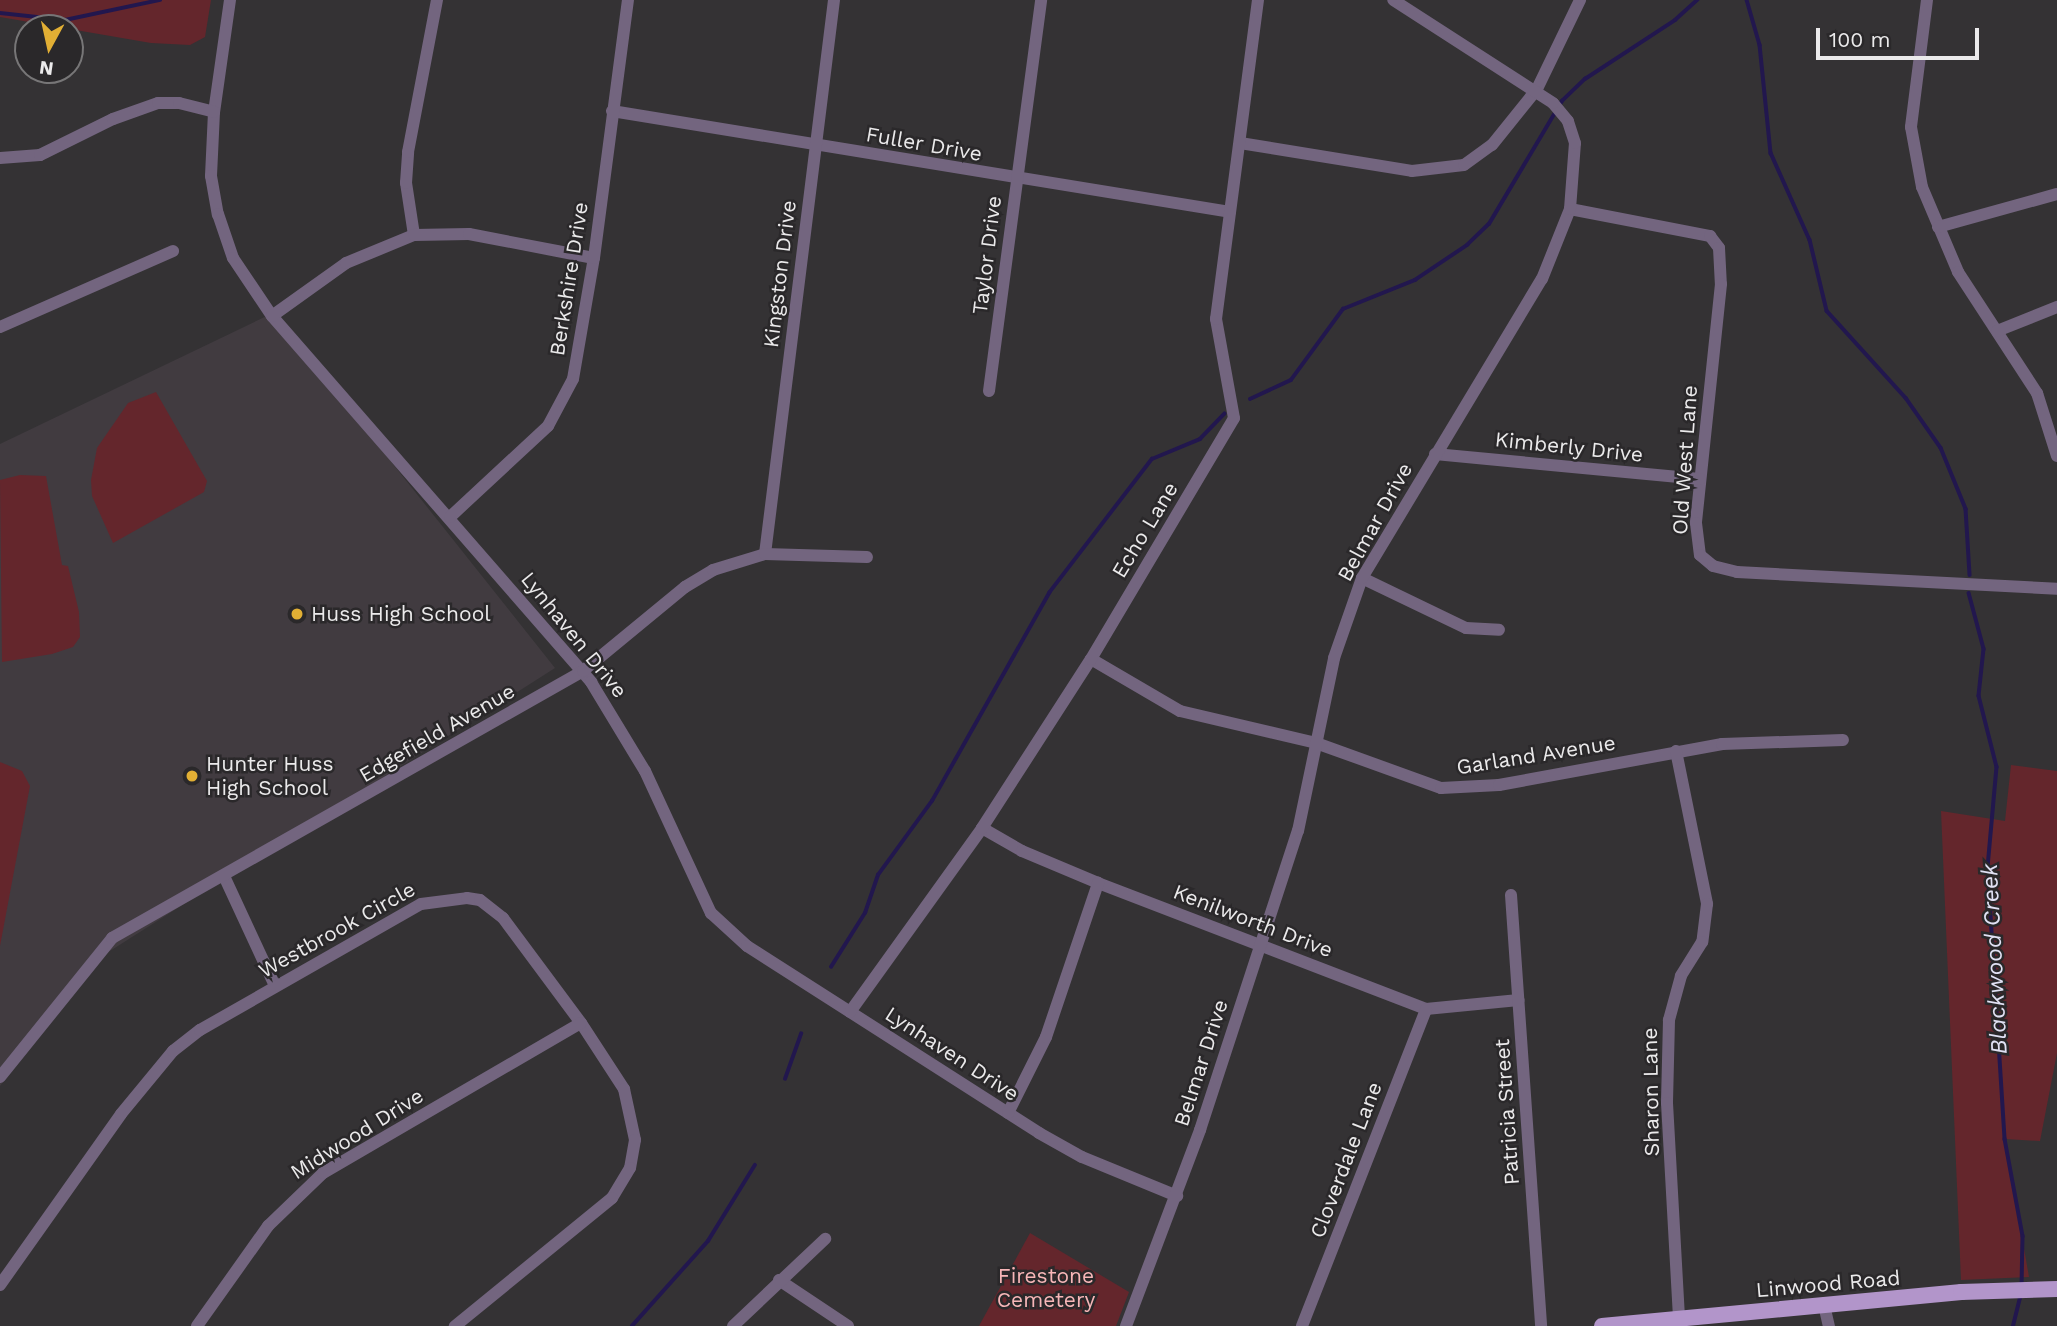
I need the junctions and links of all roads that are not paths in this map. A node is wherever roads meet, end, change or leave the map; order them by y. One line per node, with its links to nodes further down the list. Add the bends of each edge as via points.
1 (230, 0): 12 (street, Lynhaven Drive)
2 (437, 0): 21 (street, via 408,152 408,208)
3 (628, 0): 11 (street, Berkshire Drive)
4 (834, 0): 14 (street, Kingston Drive)
5 (1041, 0): 16 (street, Taylor Drive)
6 (1258, 0): 13 (street, Echo Lane)
7 (1393, 0): 10 (street, Belmar Drive)
8 (1580, 0): 10 (street)
9 (1927, 0): 20 (street, via 1912,138 1922,187)
10 (1537, 89): 13 (street, via 1479,157 1447,170 1412,171); 18 (street, Belmar Drive, via 1568,121 1574,140)
11 (612, 111): 14 (street, Fuller Drive); 23 (street, Berkshire Drive)
12 (214, 112): 15 (street, via 158,103 113,119 40,155); 25 (street, Lynhaven Drive, via 211,176 218,214 233,258)
13 (1240, 142): 19 (street, Echo Lane)
14 (815, 145): 16 (street, Fuller Drive); 33 (street, Kingston Drive)
15 (0, 158)
16 (1016, 179): 19 (street, Fuller Drive); 28 (street, Taylor Drive)
17 (2057, 194): 20 (street)
18 (1570, 209): 29 (street, Belmar Drive, via 1542,279); 31 (street, Old West Lane, via 1710,236 1719,248 1721,284)
19 (1230, 212): 38 (street, Echo Lane, via 1216,339 1227,369 1234,418)
20 (1938, 227): 27 (street, via 1967,288)
21 (414, 235): 23 (street, via 469,234); 25 (street, via 346,263)
22 (173, 251): 26 (street)
23 (594, 258): 32 (street, Berkshire Drive, via 581,345 559,412 524,451)
24 (2057, 307): 27 (street)
25 (272, 316): 32 (street, Lynhaven Drive)
26 (0, 327)
27 (1997, 331): 30 (street, via 2037,393)
28 (989, 391)
29 (1435, 454): 31 (street, Kimberly Drive); 35 (street, Belmar Drive)
30 (2057, 456)
31 (1700, 479): 36 (street, Old West Lane, via 1696,523 1700,555 1713,566 1737,572)
32 (450, 517): 39 (street, Lynhaven Drive)
33 (765, 554): 34 (street, Edgefield Avenue); 39 (street, Edgefield Avenue, via 713,570 685,587)
34 (867, 557)
35 (1362, 578): 37 (street, via 1466,628); 41 (street, Belmar Drive, via 1334,657)
36 (2057, 589)
37 (1499, 630)
38 (1091, 659): 41 (street, Garland Avenue, via 1180,711); 43 (street, Echo Lane)
39 (583, 671): 44 (street, Edgefield Avenue); 51 (street, Lynhaven Drive, via 645,771 711,913 747,946)
40 (1843, 740): 42 (street, Garland Avenue, via 1782,739)
41 (1316, 743): 42 (street, Garland Avenue, via 1421,783 1461,789); 47 (street, Belmar Drive, via 1298,831)
42 (1676, 751): 61 (street, Sharon Lane, via 1707,904 1702,942 1681,976 1669,1020 1667,1102)
43 (982, 828): 45 (street, Kenilworth Drive, via 1022,851); 51 (street, Echo Lane)
44 (223, 876): 48 (street); 53 (street, Edgefield Avenue, via 112,939)
45 (1098, 883): 47 (street, Kenilworth Drive); 54 (street, via 1046,1037)
46 (1511, 895): 49 (street, Patricia Street)
47 (1259, 943): 50 (street, Kenilworth Drive); 55 (street, Belmar Drive)
48 (275, 986): 52 (street, Westbrook Circle, via 421,904 467,898 480,900 503,918); 58 (street, Westbrook Circle, via 200,1030 148,1077)
49 (1519, 1000): 50 (street, Kenilworth Drive); 68 (street, Patricia Street)
50 (1426, 1009): 67 (street, Cloverdale Lane)
51 (850, 1012): 54 (street, Lynhaven Drive)
52 (581, 1023): 62 (street, Midwood Drive, via 323,1173 268,1226); 63 (street, Westbrook Circle, via 631,1104 635,1140 630,1168 602,1208)
53 (0, 1077)
54 (1008, 1113): 55 (street, Lynhaven Drive, via 1082,1157)
55 (1177, 1196): 66 (street, Belmar Drive)
56 (825, 1240): 57 (street)
57 (779, 1280): 64 (street); 65 (street)
58 (0, 1285)
59 (2050, 1289): 60 (main road, Linwood Road)
60 (1824, 1305): 61 (main road, Linwood Road); 70 (street)
61 (1679, 1319): 69 (main road, Linwood Road)
62 (197, 1326)
63 (455, 1326)
64 (733, 1326)
65 (848, 1326)
66 (1126, 1326)
67 (1302, 1326)
68 (1541, 1326)
69 (1602, 1326)
70 (1829, 1326)

